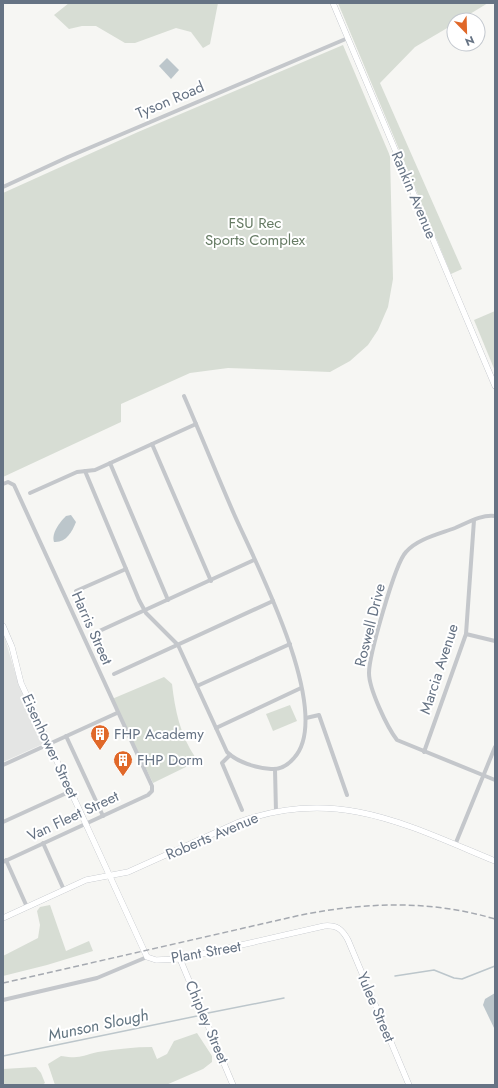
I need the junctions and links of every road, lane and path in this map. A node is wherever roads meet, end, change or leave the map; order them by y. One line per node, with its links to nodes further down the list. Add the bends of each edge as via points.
1 (333, 3): 2 (street, Rankin Avenue)
2 (348, 38): 3 (street, Tyson Road); 4 (street, Rankin Avenue)
3 (3, 187)
4 (495, 386)
5 (184, 396): 6 (street)
6 (196, 424): 7 (street); 14 (street)
7 (152, 444): 8 (street); 16 (street)
8 (110, 463): 9 (street, via 95,470); 18 (street)
9 (85, 471): 11 (street, via 77,472); 15 (street)
10 (3, 484): 30 (street, Harris Street, via 8,482 14,485)
11 (30, 493)
12 (495, 516): 13 (street, Roswell Drive)
13 (474, 520): 23 (street, Marcia Avenue); 36 (street, Roswell Drive, via 415,545 402,557 381,620 370,665 371,684 393,735 401,742)
14 (254, 560): 16 (street); 19 (street)
15 (126, 569): 17 (street); 20 (street)
16 (211, 581): 18 (street)
17 (76, 591)
18 (168, 600): 20 (street)
19 (273, 601): 25 (street); 26 (street)
20 (145, 610): 22 (street); 26 (street)
21 (3, 626): 34 (street, Eisenhower Street, via 22,683)
22 (95, 633)
23 (466, 634): 24 (street); 36 (street, Marcia Avenue)
24 (495, 641)
25 (290, 644): 28 (street); 29 (street)
26 (178, 645): 27 (street); 28 (street)
27 (114, 674)
28 (197, 686): 32 (street)
29 (300, 688): 31 (street); 32 (street)
30 (117, 713): 33 (street); 43 (street, Harris Street, via 152,786)
31 (306, 718): 39 (street, via 305,735 300,750 283,767); 44 (street, via 319,715)
32 (216, 728): 37 (street)
33 (66, 736): 34 (street); 47 (street)
34 (49, 744): 38 (street); 42 (street, Eisenhower Street)
35 (495, 747): 40 (street)
36 (424, 752): 40 (street, Roswell Drive)
37 (230, 755): 39 (street, via 247,763); 45 (street, via 222,763)
38 (3, 765)
39 (275, 770): 46 (street)
40 (483, 775): 41 (street, Roswell Drive); 51 (street)
41 (495, 780)
42 (71, 791): 48 (street); 49 (street, Eisenhower Street)
43 (152, 791): 47 (street, Van Fleet Street)
44 (347, 795)
45 (242, 810)
46 (276, 812): 51 (street, Roberts Avenue, via 304,808 355,810 389,818); 55 (street, Roberts Avenue, via 239,822 128,872)
47 (103, 816): 49 (street, Van Fleet Street)
48 (3, 822)
49 (86, 824): 50 (street, Van Fleet Street); 54 (street, Eisenhower Street)
50 (43, 843): 52 (street, Van Fleet Street); 57 (street)
51 (455, 844): 53 (street, Roberts Avenue)
52 (5, 861): 58 (street)
53 (495, 861)
54 (104, 864): 55 (street, Eisenhower Street); 56 (street, via 103,871)
55 (110, 876): 56 (street, Roberts Avenue); 61 (street, Eisenhower Street)
56 (95, 878): 57 (street, Roberts Avenue)
57 (64, 890): 58 (street, Roberts Avenue)
58 (27, 907): 59 (street, Roberts Avenue)
59 (3, 918)
60 (342, 929): 62 (street, Plant Street, via 324,926); 65 (street, Yulee Street)
61 (147, 957): 62 (street, Plant Street, via 156,960); 63 (street, via 97,978)
62 (180, 959): 64 (street, Chipley Street)
63 (3, 1000)
64 (233, 1085)
65 (409, 1085)

